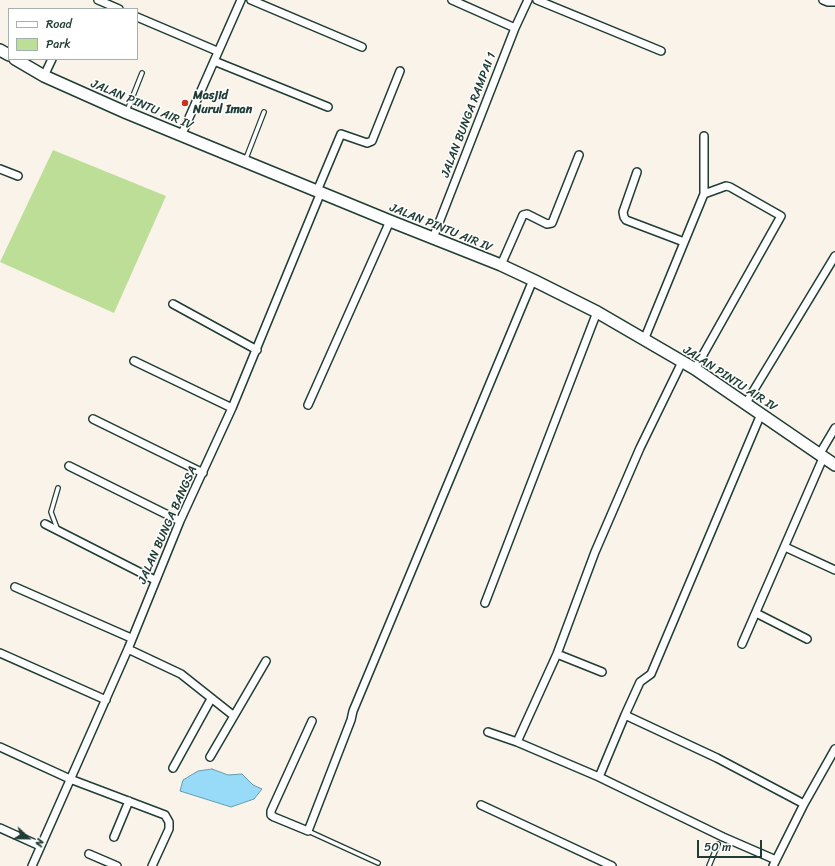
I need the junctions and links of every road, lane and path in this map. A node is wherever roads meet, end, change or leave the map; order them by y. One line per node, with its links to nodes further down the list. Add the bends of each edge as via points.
1 (98, 0): 9 (street)
2 (241, 0): 13 (street)
3 (251, 0): 12 (street)
4 (452, 0): 11 (street)
5 (528, 0): 11 (street, JALAN BUNGA RAMPAI 1)
6 (537, 0): 14 (street)
7 (823, 0): 8 (street)
8 (835, 2)
9 (117, 8)
10 (138, 17): 13 (street)
11 (515, 28): 34 (street, JALAN BUNGA RAMPAI 1)
12 (362, 47)
13 (217, 51): 17 (street)
14 (661, 51)
15 (17, 60): 20 (main road, JALAN PINTU AIR IV)
16 (52, 60): 20 (street)
17 (214, 61): 21 (street); 24 (street)
18 (400, 71): 31 (street, JALAN BUNGA BANGSA, via 372,141 367,143 341,134)
19 (142, 73): 23 (lane)
20 (44, 76): 23 (main road, JALAN PINTU AIR IV)
21 (328, 107)
22 (264, 112): 27 (lane)
23 (126, 113): 24 (main road, JALAN PINTU AIR IV)
24 (181, 136): 27 (main road, JALAN PINTU AIR IV)
25 (704, 136): 32 (street)
26 (579, 155): 37 (street, via 552,223 547,224 527,214 523,215)
27 (244, 162): 31 (main road, JALAN PINTU AIR IV)
28 (0, 169): 30 (street)
29 (637, 172): 35 (street, via 623,212 626,220)
30 (18, 176)
31 (319, 192): 33 (main road, JALAN PINTU AIR IV); 42 (street, JALAN BUNGA BANGSA)
32 (704, 194): 35 (street); 45 (street, via 726,186 730,187 781,216)
33 (390, 221): 34 (main road, JALAN PINTU AIR IV); 47 (street)
34 (433, 238): 37 (main road, JALAN PINTU AIR IV)
35 (684, 242): 41 (street)
36 (835, 256): 46 (street)
37 (501, 265): 38 (main road, JALAN PINTU AIR IV)
38 (533, 280): 40 (main road, JALAN PINTU AIR IV); 91 (street, via 353,711)
39 (173, 304): 42 (street)
40 (597, 312): 41 (main road, JALAN PINTU AIR IV); 64 (street)
41 (644, 340): 44 (main road, JALAN PINTU AIR IV)
42 (257, 350): 48 (street, JALAN BUNGA BANGSA)
43 (134, 361): 48 (street)
44 (682, 362): 45 (main road, JALAN PINTU AIR IV); 71 (street, via 640,448 595,552)
45 (695, 369): 46 (main road, JALAN PINTU AIR IV)
46 (746, 403): 49 (main road, JALAN PINTU AIR IV)
47 (308, 406)
48 (232, 408): 55 (street, JALAN BUNGA BANGSA)
49 (761, 414): 52 (main road, JALAN PINTU AIR IV); 76 (street, via 651,674 640,682)
50 (93, 419): 55 (street)
51 (835, 428): 52 (street)
52 (821, 456): 53 (main road, JALAN PINTU AIR IV); 60 (street)
53 (835, 465)
54 (69, 466): 57 (street)
55 (203, 473): 57 (street, JALAN BUNGA BANGSA)
56 (58, 488): 59 (lane, via 52,512)
57 (180, 521): 62 (street, JALAN BUNGA BANGSA)
58 (45, 524): 59 (street)
59 (57, 530): 62 (street)
60 (785, 546): 61 (street); 65 (street)
61 (835, 570)
62 (155, 580): 66 (street, JALAN BUNGA BANGSA)
63 (14, 587): 66 (street)
64 (484, 603)
65 (756, 613): 67 (street); 68 (street)
66 (131, 638): 69 (street, JALAN BUNGA BANGSA)
67 (807, 639)
68 (742, 644)
69 (128, 649): 74 (street, via 181,674); 75 (street, JALAN BUNGA BANGSA)
70 (0, 653): 75 (street)
71 (557, 654): 73 (street); 80 (street)
72 (266, 660): 77 (street)
73 (602, 672)
74 (211, 699): 77 (street); 84 (street)
75 (106, 700): 86 (street, JALAN BUNGA BANGSA)
76 (625, 715): 85 (street); 88 (street, via 717,758)
77 (234, 716): 83 (street)
78 (312, 721): 91 (street, via 271,811 274,817)
79 (488, 732): 80 (street)
80 (517, 742): 85 (street)
81 (0, 747): 86 (street)
82 (835, 749): 88 (street)
83 (210, 757)
84 (173, 768)
85 (599, 777): 97 (street)
86 (70, 780): 87 (street); 94 (street, JALAN BUNGA BANGSA)
87 (129, 801): 92 (street); 101 (street, via 165,815 169,822 169,829)
88 (804, 804): 97 (street)
89 (481, 805): 102 (street)
90 (0, 828): 94 (street)
91 (308, 831): 96 (lane)
92 (114, 837)
93 (718, 844): 103 (lane)
94 (40, 846): 99 (street, JALAN BUNGA BANGSA)
95 (90, 854): 98 (street)
96 (378, 863)
97 (775, 863)
98 (106, 864): 100 (street)
99 (32, 866)
100 (117, 866)
101 (152, 866)
102 (612, 866)
103 (709, 866)

